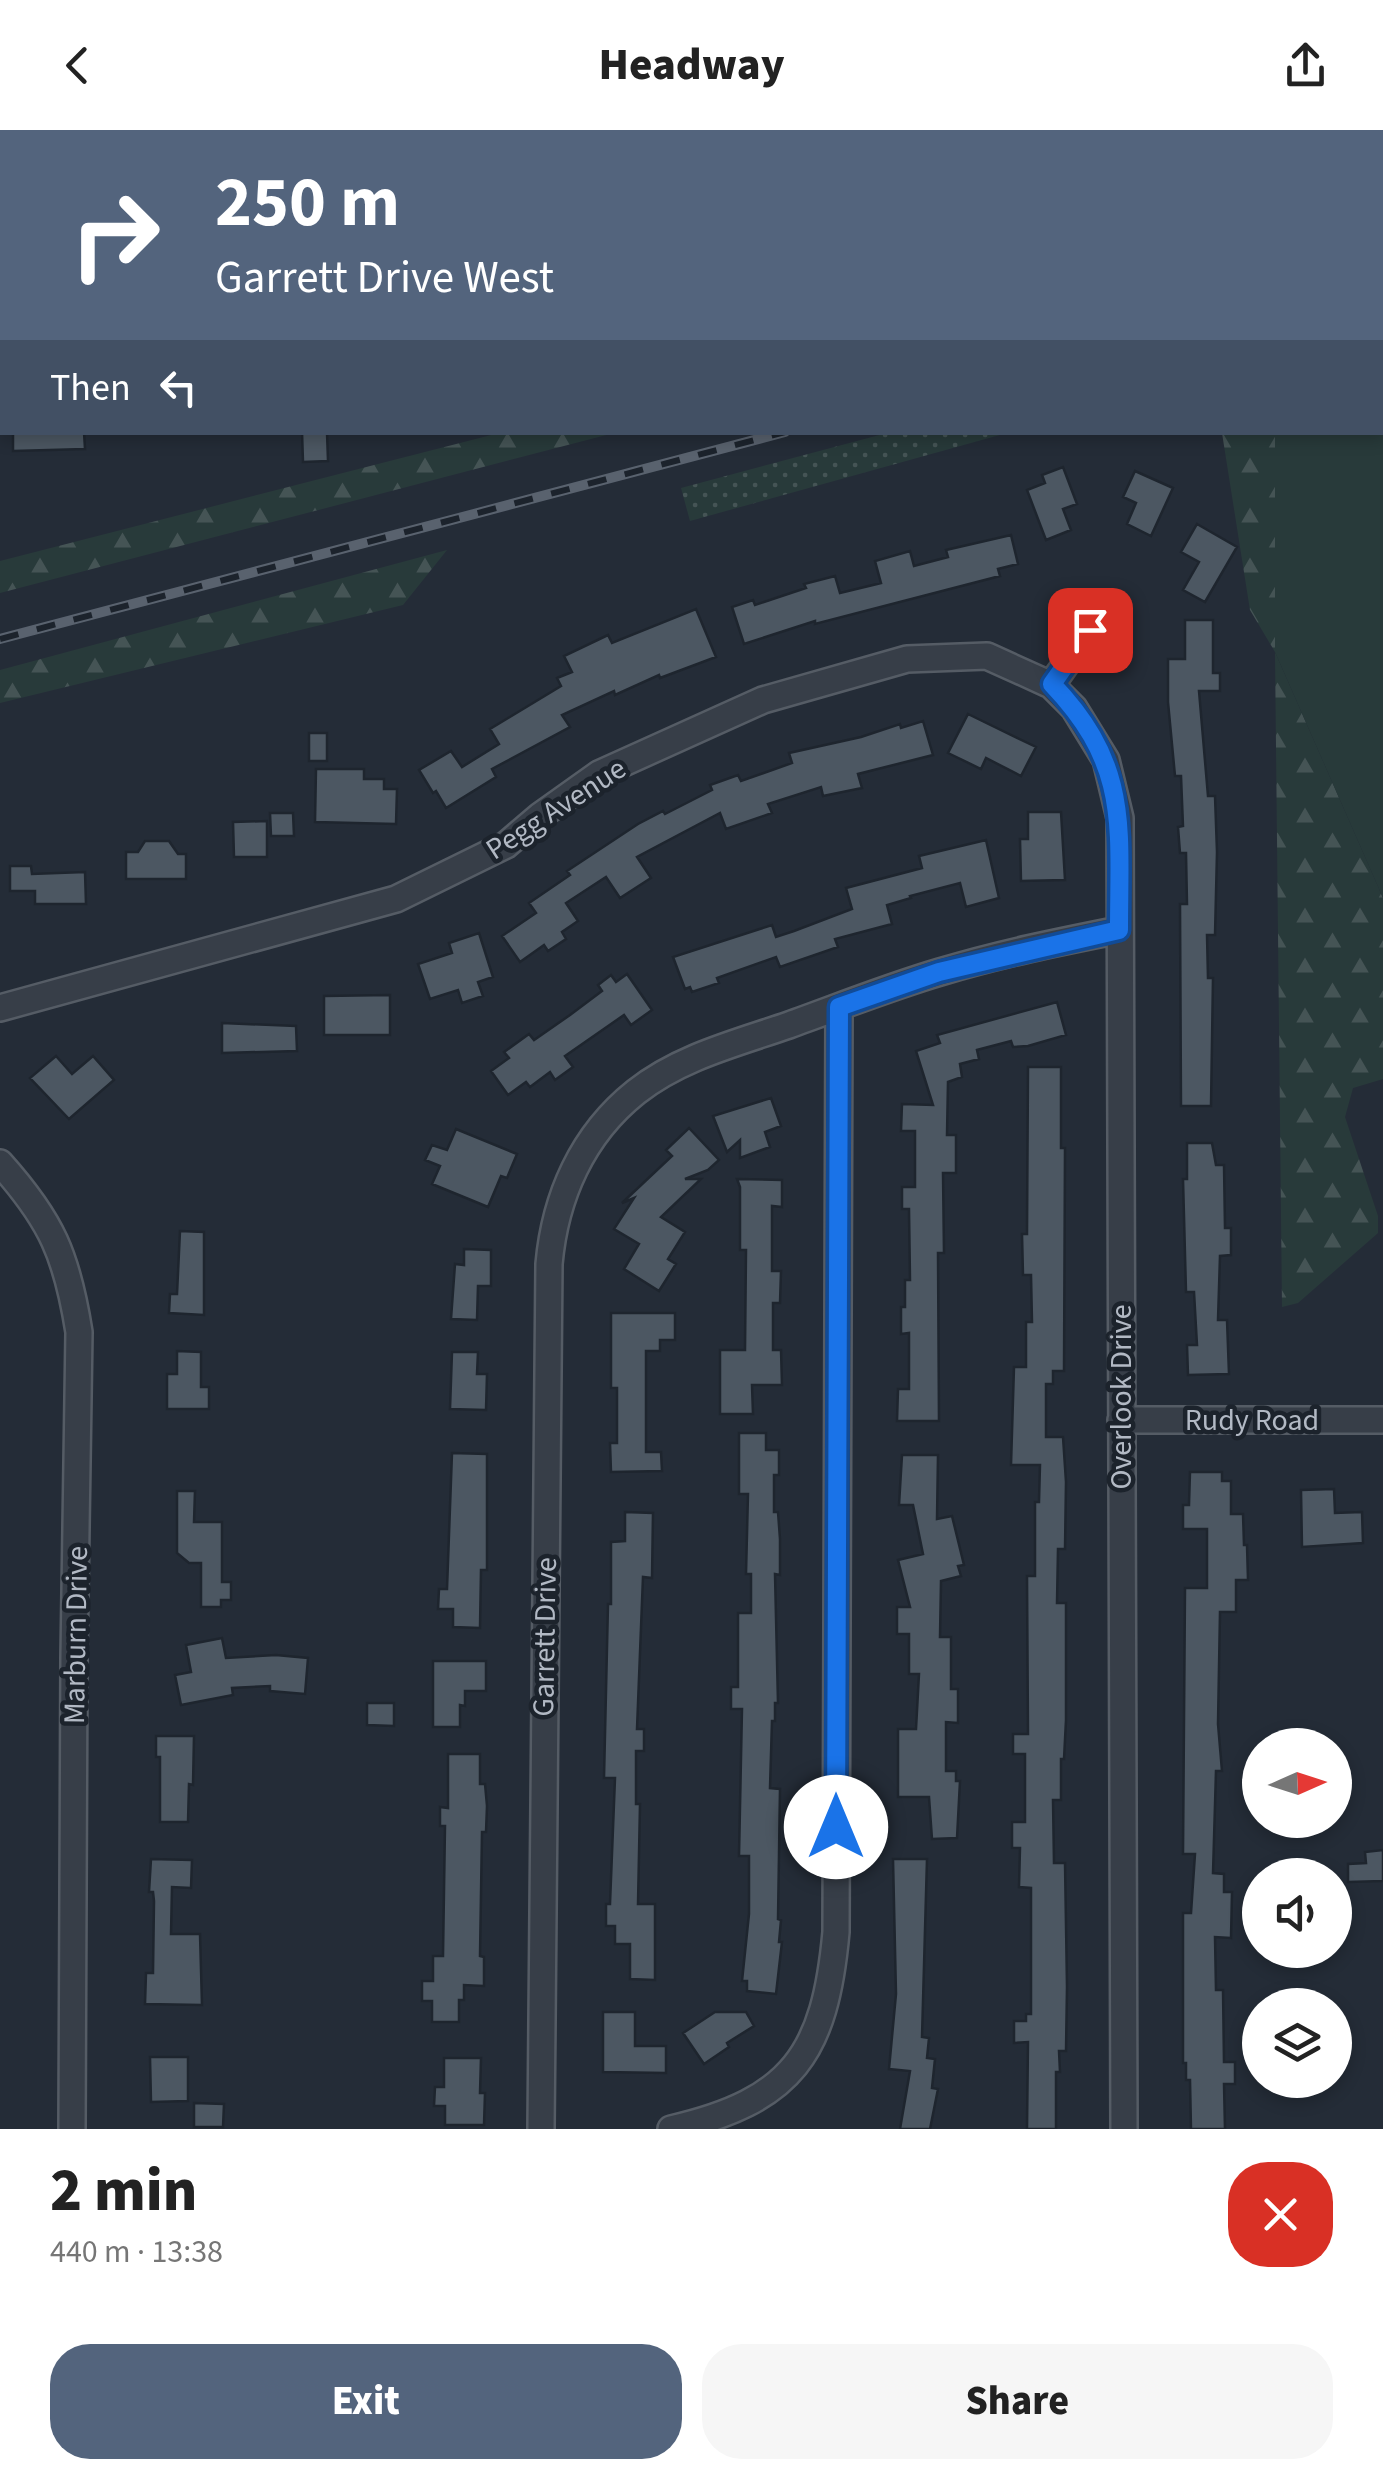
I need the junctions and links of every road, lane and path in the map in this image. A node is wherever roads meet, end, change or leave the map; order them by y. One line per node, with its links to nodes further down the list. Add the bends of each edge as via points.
1 (1110, 604): 2 (street)
2 (1052, 684): 3 (street, Overlook Drive, via 1106,760 1120,818); 5 (street, Pegg Avenue, via 987,656 907,659 764,700 600,774 506,846 396,899)
3 (1119, 930): 4 (street, Garrett Drive, via 939,972); 7 (street, Overlook Drive)
4 (839, 1007): 10 (street, Garrett Drive, via 708,1052 637,1091 584,1153 558,1206 550,1264); 11 (street, via 831,1984 801,2059 783,2079 716,2119)
5 (0, 1008)
6 (0, 1163): 9 (street, Marburn Drive, via 42,1215 63,1255 80,1332)
7 (1121, 1420): 8 (street, Rudy Road); 12 (street, Overlook Drive)
8 (1383, 1420)
9 (72, 2129)
10 (542, 2129)
11 (672, 2129)
12 (1124, 2129)

